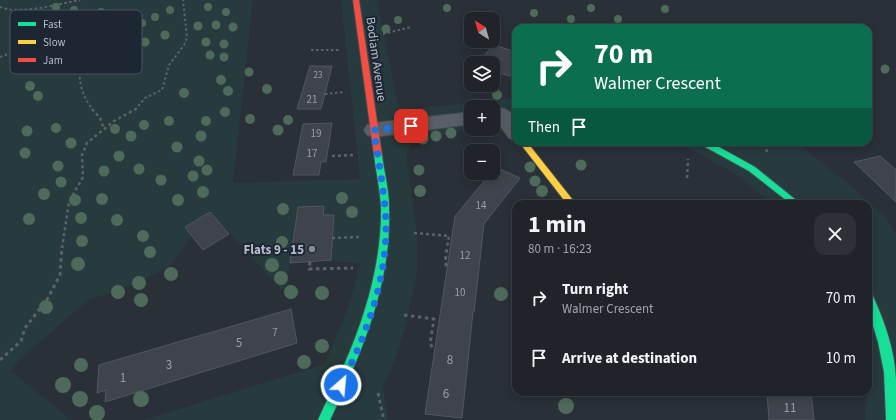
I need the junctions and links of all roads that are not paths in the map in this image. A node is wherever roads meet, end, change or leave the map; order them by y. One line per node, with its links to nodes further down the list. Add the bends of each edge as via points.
1 (356, 0): 5 (street, Bodiam Avenue)
2 (503, 114): 4 (street)
3 (464, 119): 5 (street)
4 (512, 127)
5 (374, 130): 11 (street, Bodiam Avenue, via 385,205 381,276 376,300 353,362)
6 (526, 146): 8 (street)
7 (711, 146): 9 (street, via 759,174)
8 (569, 200)
9 (792, 200)
10 (872, 307): 12 (street, via 885,341 892,371)
11 (324, 420)
12 (892, 420)

